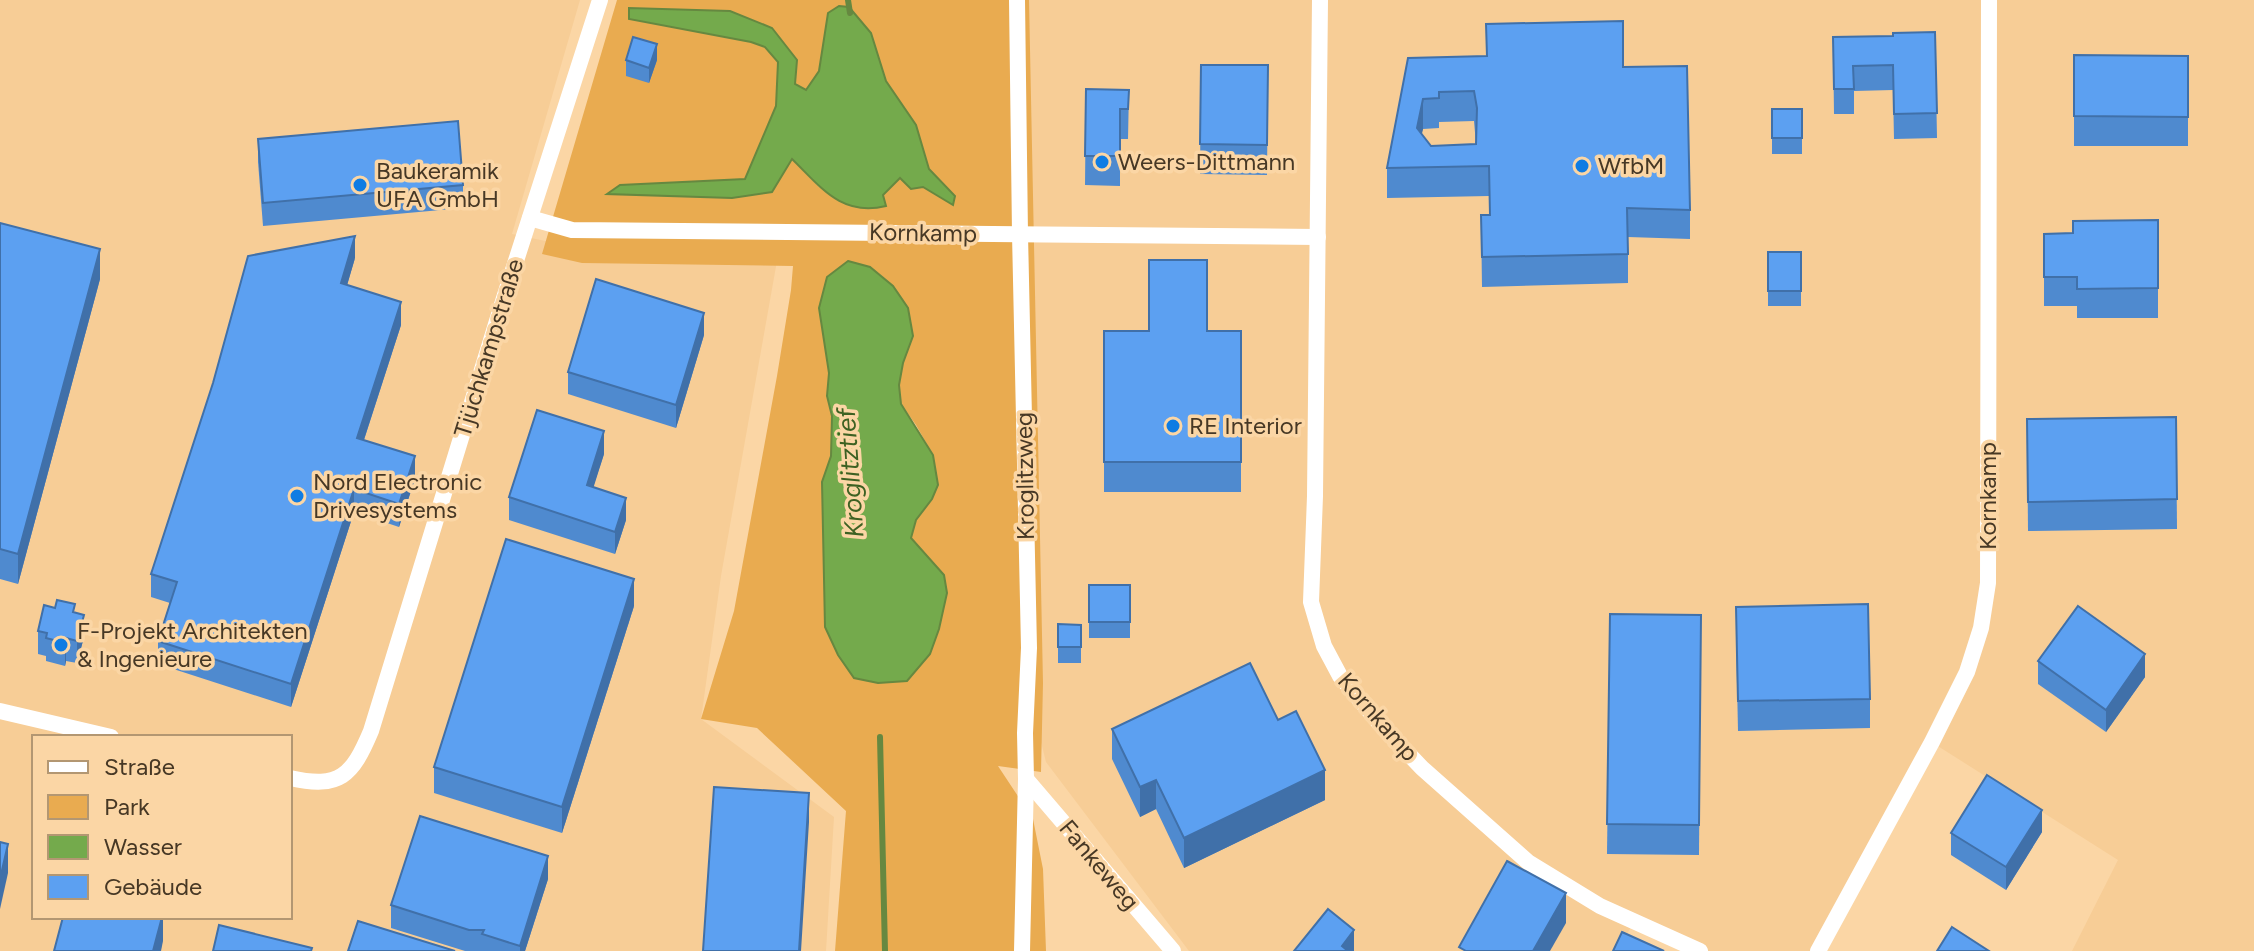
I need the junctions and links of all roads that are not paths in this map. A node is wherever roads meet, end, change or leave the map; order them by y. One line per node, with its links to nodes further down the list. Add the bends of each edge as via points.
1 (600, 0): 5 (street, Tjüchkampstraße)
2 (1017, 0): 6 (street, Kroglitzweg)
3 (1320, 0): 7 (street, Kornkamp)
4 (1989, 0): 15 (street, Kornkamp, via 1988,583 1981,628 1967,672 1932,742)
5 (530, 218): 6 (street, Kornkamp, via 572,230); 10 (street, Tjüchkampstraße, via 360,757 329,782)
6 (1020, 234): 7 (street, Kornkamp); 11 (street, Kroglitzweg, via 1029,648)
7 (1318, 237): 14 (street, Kornkamp, via 1311,602 1340,676 1422,768 1528,862 1600,906)
8 (0, 711): 9 (street)
9 (102, 735)
10 (292, 778)
11 (1026, 779): 12 (street, Kroglitzweg); 13 (street, Fankeweg)
12 (1022, 951)
13 (1173, 951)
14 (1700, 951)
15 (1818, 951)

